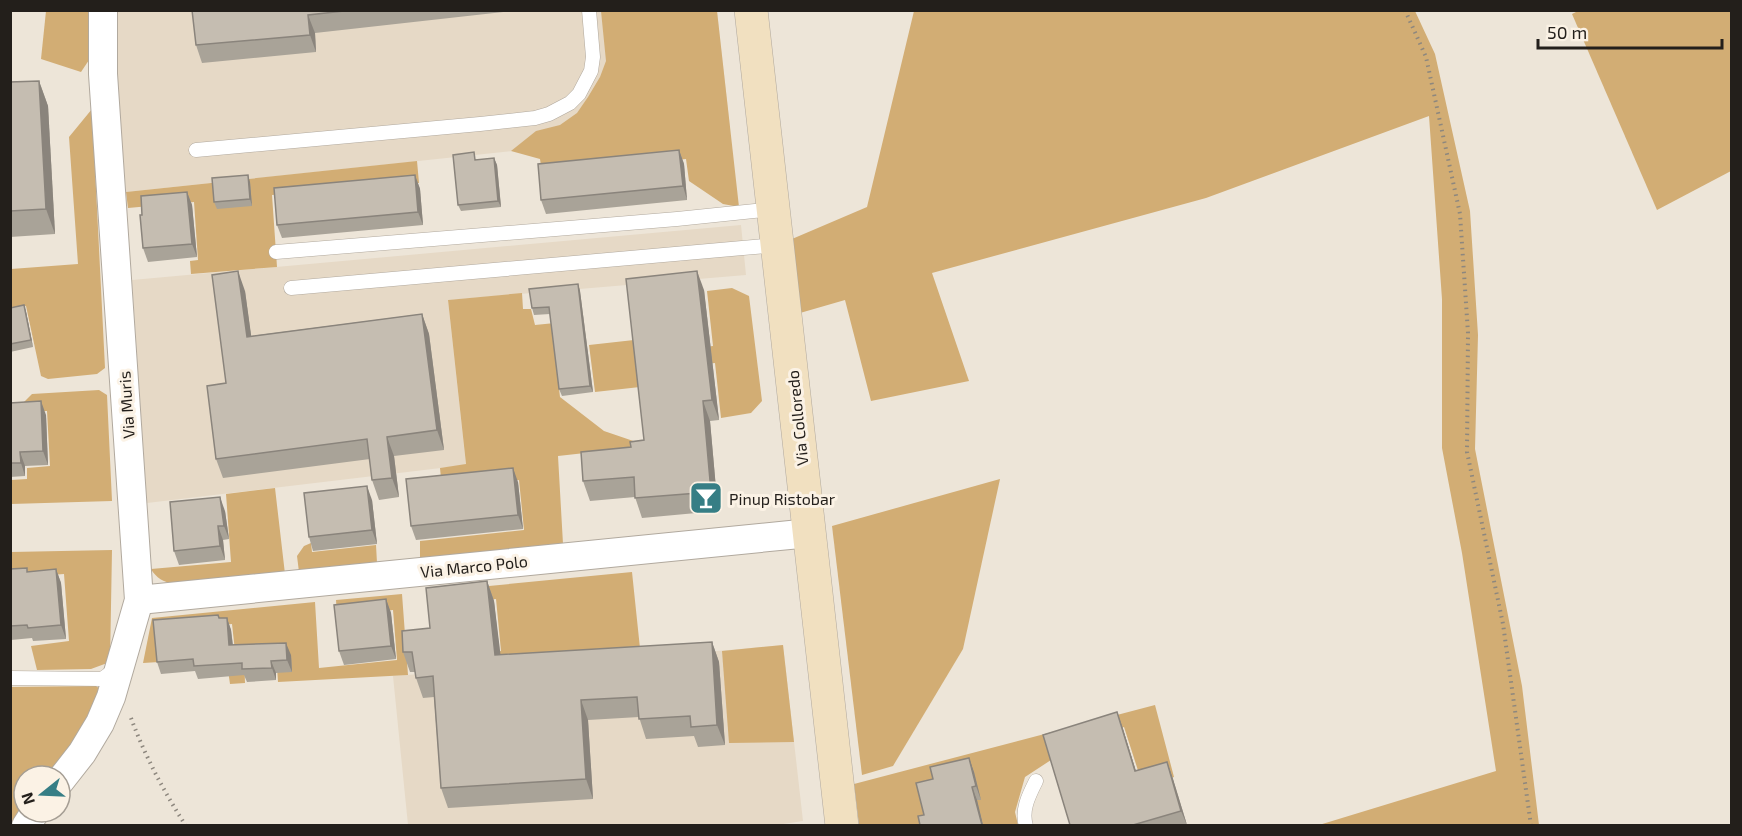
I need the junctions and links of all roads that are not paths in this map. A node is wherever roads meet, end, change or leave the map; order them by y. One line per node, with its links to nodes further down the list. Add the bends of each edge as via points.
1 (103, 10): 10 (street, Via Muris, via 103,74)
2 (589, 10): 4 (lane, via 591,71 574,98 549,114)
3 (751, 10): 5 (main road, Via Colloredo)
4 (196, 150)
5 (773, 209): 6 (main road, Via Colloredo); 7 (lane)
6 (777, 245): 8 (lane); 9 (main road, Via Colloredo)
7 (276, 252)
8 (291, 288)
9 (810, 533): 10 (street, Via Marco Polo); 15 (main road, Via Colloredo)
10 (139, 600): 11 (street, Via Muris)
11 (118, 668): 12 (lane, via 102,679); 13 (street, Via Muris, via 100,723)
12 (10, 678)
13 (72, 766)
14 (1036, 781): 16 (lane, via 1026,801)
15 (842, 825)
16 (1026, 825)

